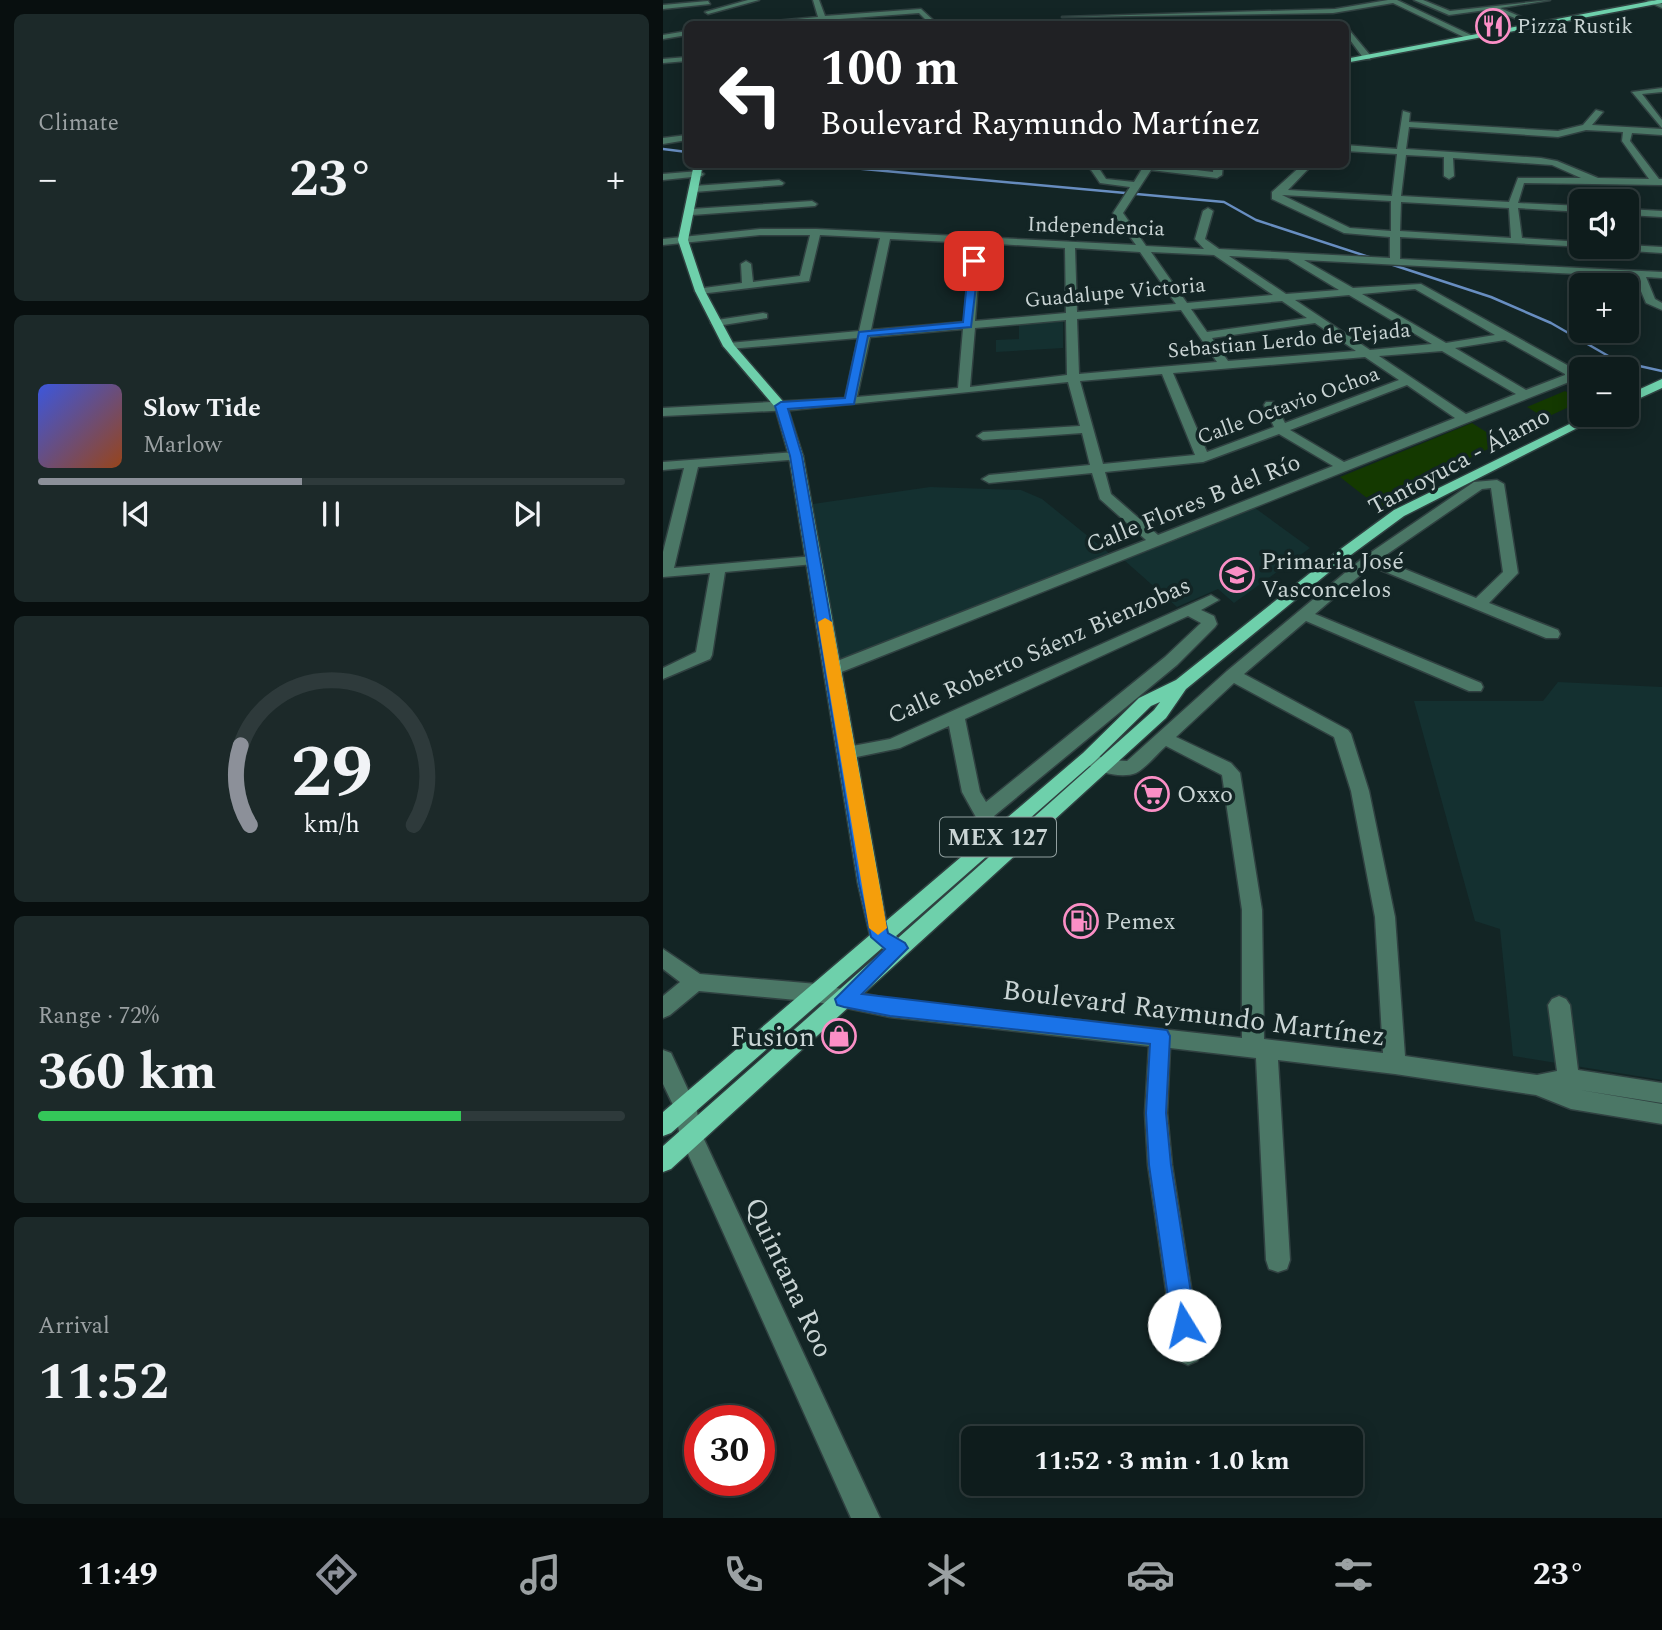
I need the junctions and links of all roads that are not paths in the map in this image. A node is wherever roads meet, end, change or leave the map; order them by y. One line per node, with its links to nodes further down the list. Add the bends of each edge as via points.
1 (756, 0): 20 (street)
2 (816, 0): 28 (street)
3 (1205, 0): 23 (street)
4 (1263, 0): 25 (street)
5 (1325, 0): 18 (street)
6 (1393, 0): 14 (street); 38 (street)
7 (1442, 0): 10 (street)
8 (1547, 0): 16 (street)
9 (925, 1): 19 (street)
10 (1420, 1): 17 (street, via 1445,13)
11 (708, 2): 15 (street); 20 (street)
12 (1651, 2): 35 (main road)
13 (1159, 5): 24 (street)
14 (1366, 5): 18 (street); 21 (street)
15 (663, 6)
16 (1505, 6): 17 (street); 35 (street)
17 (1493, 7): 35 (street)
18 (1333, 10): 25 (street); 34 (street)
19 (921, 11): 22 (street); 31 (street)
20 (709, 12): 27 (street)
21 (1376, 12)
22 (893, 13): 29 (street); 30 (street)
23 (1209, 14): 24 (street); 25 (street); 33 (street)
24 (1165, 15): 26 (street); 32 (street)
25 (1273, 15)
26 (1064, 18)
27 (710, 21)
28 (823, 21)
29 (831, 21)
30 (898, 21)
31 (930, 21)
32 (1167, 21)
33 (1213, 21)
34 (1340, 21)
35 (1538, 23): 38 (main road)
36 (684, 34): 39 (street)
37 (1349, 34): 40 (street)
38 (1468, 36): 40 (main road)
39 (663, 37)
40 (1366, 55): 41 (main road)
41 (1349, 58)
42 (684, 59): 43 (street)
43 (663, 61)
44 (1662, 90): 48 (street, via 1637,90)
45 (1599, 111): 49 (street)
46 (1406, 113): 47 (street)
47 (1404, 124): 52 (street); 56 (street)
48 (1662, 126)
49 (1586, 127): 50 (street); 52 (street)
50 (1628, 130): 51 (street); 68 (street, via 1626,141)
51 (1662, 132)
52 (1558, 134): 58 (street, via 1552,139)
53 (684, 138): 54 (street)
54 (663, 141)
55 (1349, 148): 56 (street)
56 (1401, 151): 57 (street); 73 (street)
57 (1448, 155): 58 (street); 65 (street)
58 (1554, 163): 67 (street)
59 (1094, 168): 71 (street, via 1103,181)
60 (1148, 168): 71 (street)
61 (1184, 168): 64 (street)
62 (1305, 168): 72 (street)
63 (699, 169): 66 (street); 70 (main road)
64 (1218, 170)
65 (1449, 176)
66 (663, 177)
67 (1596, 181): 68 (street); 75 (street, via 1521,180)
68 (1659, 182)
69 (779, 183): 70 (street)
70 (694, 189): 78 (main road)
71 (1131, 190): 90 (street, via 1118,213)
72 (1276, 195): 73 (street); 82 (street, via 1340,229)
73 (1396, 199): 75 (street); 82 (street)
74 (812, 204): 78 (street)
75 (1514, 205): 76 (street); 86 (street)
76 (1569, 208)
77 (1208, 211): 92 (street, via 1200,239)
78 (692, 212): 85 (main road)
79 (1639, 213): 80 (street)
80 (1662, 214)
81 (816, 232): 83 (street, Independencia); 85 (street, Independencia); 100 (street, via 805,279)
82 (1394, 234): 86 (street); 95 (street)
83 (886, 235): 84 (street, Independencia); 111 (street)
84 (976, 239): 89 (street, Independencia); 110 (street)
85 (683, 240): 87 (street, Independencia); 101 (main road)
86 (1517, 241): 88 (street)
87 (663, 242)
88 (1569, 243)
89 (1070, 244): 90 (street, Independencia); 106 (street)
90 (1143, 247): 92 (street, Independencia); 104 (street)
91 (1639, 249): 93 (street)
92 (1212, 250): 94 (street, Independencia); 103 (street)
93 (1662, 250)
94 (1290, 256): 95 (street, Independencia); 102 (street)
95 (1392, 262): 97 (street, Independencia)
96 (746, 264): 100 (street)
97 (1618, 273)
98 (1639, 274): 99 (street, Independencia); 105 (street, via 1650,301)
99 (1662, 275)
100 (748, 286): 101 (street)
101 (700, 291): 109 (main road)
102 (1350, 292): 103 (street, Guadalupe Victoria); 113 (street, Guadalupe Victoria, via 1422,287); 115 (street)
103 (1283, 297): 104 (street, Guadalupe Victoria); 108 (street)
104 (1182, 306): 106 (street, Guadalupe Victoria); 112 (street)
105 (1662, 307)
106 (1072, 315): 110 (street, Guadalupe Victoria); 119 (street)
107 (763, 316): 109 (street)
108 (1316, 320): 112 (street); 116 (street)
109 (717, 323): 114 (main road)
110 (968, 325): 111 (street, Guadalupe Victoria); 122 (street)
111 (863, 334): 114 (street, Guadalupe Victoria); 125 (street)
112 (1203, 336): 117 (street)
113 (1507, 336): 115 (street, Sebastian Lerdo de Tejada); 123 (street, Calle Flores B del Río, via 1572,373)
114 (729, 346): 127 (main road)
115 (1443, 346): 116 (street, Sebastian Lerdo de Tejada); 123 (street)
116 (1366, 353): 117 (street, Sebastian Lerdo de Tejada); 120 (street)
117 (1224, 364): 118 (street, Sebastian Lerdo de Tejada)
118 (1166, 370): 119 (street, Sebastian Lerdo de Tejada); 135 (street)
119 (1073, 378): 122 (street, Sebastian Lerdo de Tejada); 131 (street)
120 (1408, 381): 129 (street); 132 (street, Calle Octavio Ochoa)
121 (1662, 383): 124 (main road)
122 (964, 391): 125 (street, Sebastian Lerdo de Tejada)
123 (1524, 394): 129 (street, Calle Flores B del Río)
124 (1639, 394)
125 (850, 401): 127 (street, Sebastian Lerdo de Tejada)
126 (1270, 405): 132 (street)
127 (781, 406): 128 (street); 134 (main road)
128 (663, 412)
129 (1464, 418): 138 (street, Calle Flores B del Río)
130 (1573, 427): 158 (main road, Tantoyuca - Álamo / MEX 127, via 1399,513 1182,684 1160,715)
131 (1088, 429): 133 (street); 139 (street)
132 (1282, 430): 135 (street, Calle Octavio Ochoa); 138 (street)
133 (983, 436)
134 (796, 456): 136 (street); 142 (main road)
135 (1203, 458): 139 (street, Calle Octavio Ochoa)
136 (692, 464): 137 (street); 145 (street)
137 (663, 466)
138 (1343, 467): 141 (street, Calle Flores B del Río)
139 (1097, 468): 140 (street, Calle Octavio Ochoa); 141 (street, via 1105,496)
140 (989, 479)
141 (1157, 542): 151 (street, Calle Flores B del Río)
142 (815, 560): 144 (street); 151 (main road)
143 (1369, 560): 147 (street); 147 (street, via 1479,485 1497,484 1511,573); 149 (street)
144 (718, 569): 145 (street); 152 (street, via 704,655)
145 (664, 573)
146 (1211, 600): 148 (street, Calle Roberto Sáenz Bienzobas)
147 (1480, 603): 150 (street)
148 (1189, 611): 155 (street, Calle Roberto Sáenz Bienzobas); 159 (street, via 1209,619 1209,624 1171,661)
149 (1305, 615): 153 (street); 154 (street)
150 (1552, 634)
151 (833, 669): 157 (main road)
152 (663, 674)
153 (1233, 675): 156 (street); 172 (street, via 1342,734 1360,791 1385,917)
154 (1475, 687)
155 (956, 717): 157 (street, Calle Roberto Sáenz Bienzobas, via 894,744); 159 (street, via 971,792)
156 (1165, 739): 158 (street, via 1131,768); 170 (street, via 1231,773 1252,910)
157 (847, 753): 161 (main road)
158 (1096, 762): 160 (main road, MEX 127)
159 (983, 815): 160 (street)
160 (1001, 846): 161 (main road, MEX 127); 162 (main road, MEX 127)
161 (880, 937): 162 (main road); 165 (main road, MEX 127)
162 (898, 948): 166 (main road, MEX 127)
163 (663, 957): 164 (street)
164 (695, 982): 165 (street); 168 (street)
165 (817, 993): 166 (street); 175 (main road, MEX 127)
166 (844, 999): 169 (street, Boulevard Raymundo Martínez, via 890,1008); 178 (main road, MEX 127)
167 (1559, 1005): 173 (street)
168 (663, 1009)
169 (1160, 1036): 170 (street, Boulevard Raymundo Martínez); 181 (street, via 1156,1113 1160,1165)
170 (1259, 1047): 172 (street, Boulevard Raymundo Martínez); 180 (street)
171 (663, 1060): 175 (street, Quintana Roo)
172 (1395, 1064): 173 (street, Boulevard Raymundo Martínez)
173 (1570, 1089): 174 (street, Boulevard Raymundo Martínez); 176 (street, Boulevard Raymundo Martínez)
174 (1662, 1093)
175 (685, 1107): 177 (main road, MEX 127); 178 (street, Quintana Roo)
176 (1662, 1114)
177 (663, 1126)
178 (691, 1136): 179 (main road, MEX 127); 182 (street, Quintana Roo)
179 (663, 1161)
180 (1278, 1260)
181 (1188, 1352)
182 (866, 1518)

